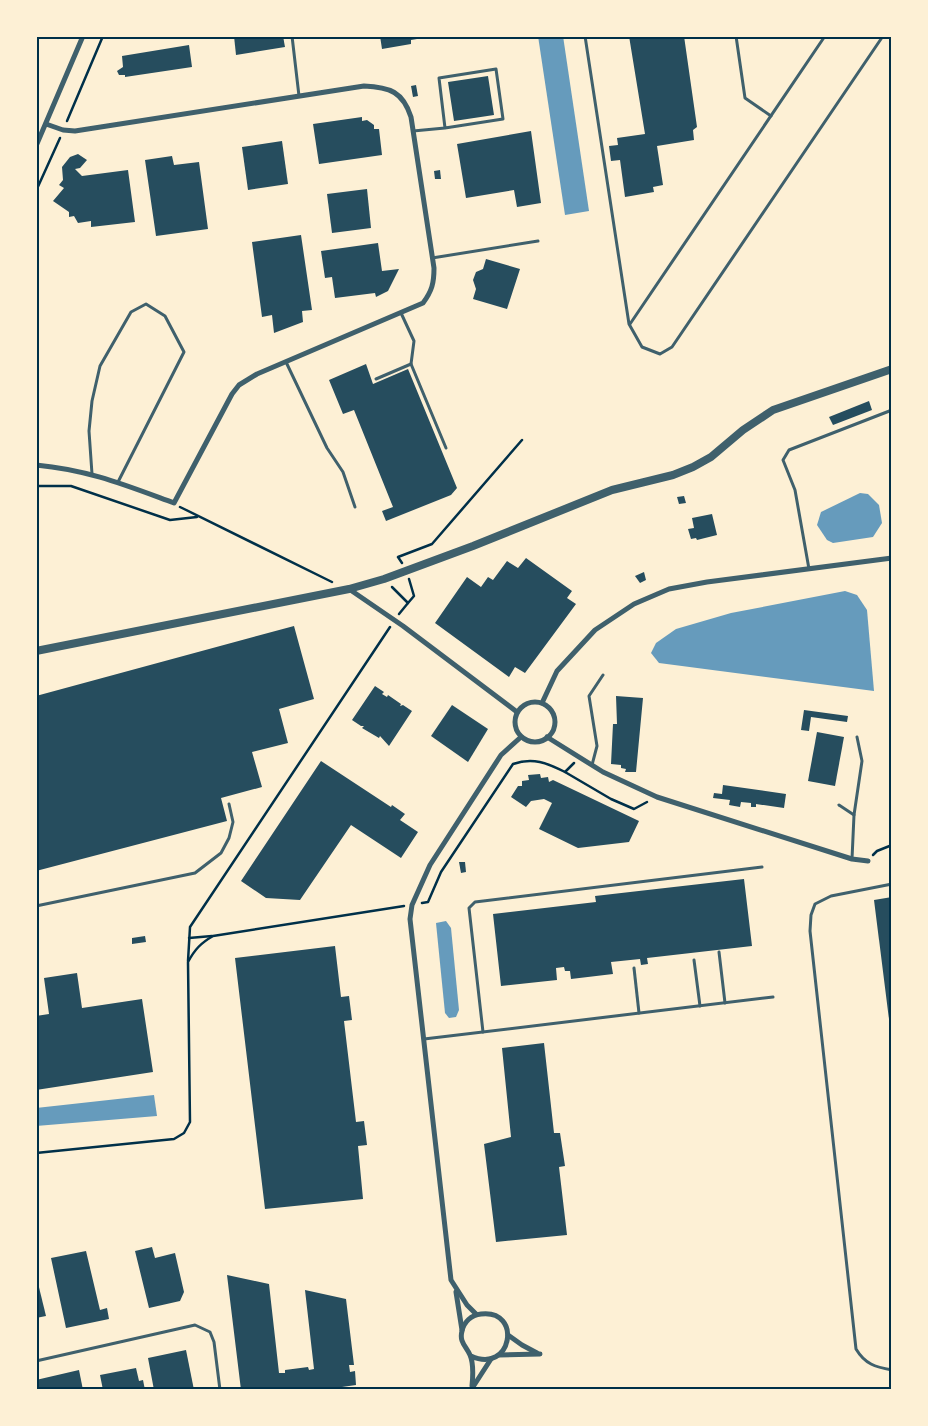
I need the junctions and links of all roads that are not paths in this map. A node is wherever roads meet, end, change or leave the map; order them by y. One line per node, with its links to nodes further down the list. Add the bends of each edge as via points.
1 (83, 36): 9 (street)
2 (292, 36): 7 (lane)
3 (585, 36): 16 (lane)
4 (736, 36): 8 (lane, via 745,98)
5 (825, 36): 8 (lane)
6 (882, 36): 16 (lane, via 672,347 660,354 642,347)
7 (300, 96): 9 (street, via 75,131); 11 (street, via 381,86 396,93 406,104)
8 (771, 116): 16 (lane)
9 (46, 124): 12 (street)
10 (445, 128): 10 (lane, via 439,78 496,69 503,120); 11 (lane)
11 (413, 131): 14 (street)
12 (36, 146)
13 (538, 242): 14 (lane)
14 (432, 259): 15 (street, via 434,282 431,293 423,303)
15 (401, 312): 17 (street); 18 (lane, via 414,341)
16 (629, 324)
17 (286, 362): 25 (street, via 239,384 174,504); 26 (lane, via 326,448 343,472)
18 (411, 364): 20 (lane); 22 (lane)
19 (892, 369): 29 (street, via 773,410 693,467 612,490 406,571)
20 (376, 379)
21 (892, 410): 28 (lane, via 789,450 783,460 795,490)
22 (446, 448)
23 (36, 466): 24 (street)
24 (92, 474): 25 (street); 25 (lane, via 89,431 100,366 131,312 146,304 165,316 184,352)
25 (118, 482)
26 (355, 507)
27 (892, 558): 28 (street)
28 (809, 569): 32 (street, via 698,584 669,590 634,604 595,630 557,671)
29 (350, 589): 30 (street); 33 (street)
30 (36, 651)
31 (603, 675): 37 (lane, via 589,696 597,746)
32 (542, 703): 33 (street, via 525,704); 35 (street, via 548,706 555,718 554,730)
33 (517, 712): 34 (street, via 514,725)
34 (520, 736): 35 (street, via 532,742); 54 (street, via 501,755 430,865 412,904 410,919)
35 (547, 737): 37 (street)
36 (857, 737): 40 (lane, via 862,762)
37 (591, 766): 41 (street, via 657,797)
38 (229, 804): 45 (lane, via 233,822 229,838 221,853 194,873)
39 (839, 805): 40 (lane)
40 (854, 814): 41 (lane)
41 (852, 859): 42 (street)
42 (868, 861)
43 (762, 867): 53 (lane, via 475,902 469,908)
44 (892, 884): 63 (lane, via 831,896 815,904 810,931 856,1349 861,1358 874,1367)
45 (36, 906)
46 (719, 952): 50 (lane)
47 (694, 960): 51 (lane)
48 (634, 968): 52 (lane)
49 (773, 997): 50 (lane)
50 (725, 1003): 51 (lane)
51 (700, 1006): 52 (lane)
52 (639, 1013): 53 (lane)
53 (483, 1032): 54 (lane)
54 (422, 1039): 55 (street, via 451,1280)
55 (455, 1289): 56 (street); 57 (street)
56 (476, 1314): 57 (street); 58 (street, via 498,1316)
57 (462, 1331): 60 (street, via 464,1346)
58 (508, 1335): 59 (street, via 504,1350); 59 (street, via 540,1354)
59 (498, 1355): 61 (street)
60 (471, 1356): 61 (street); 64 (street)
61 (491, 1359): 64 (street)
62 (36, 1361): 65 (lane, via 195,1326 210,1332 214,1342)
63 (892, 1370)
64 (472, 1388)
65 (220, 1390)

